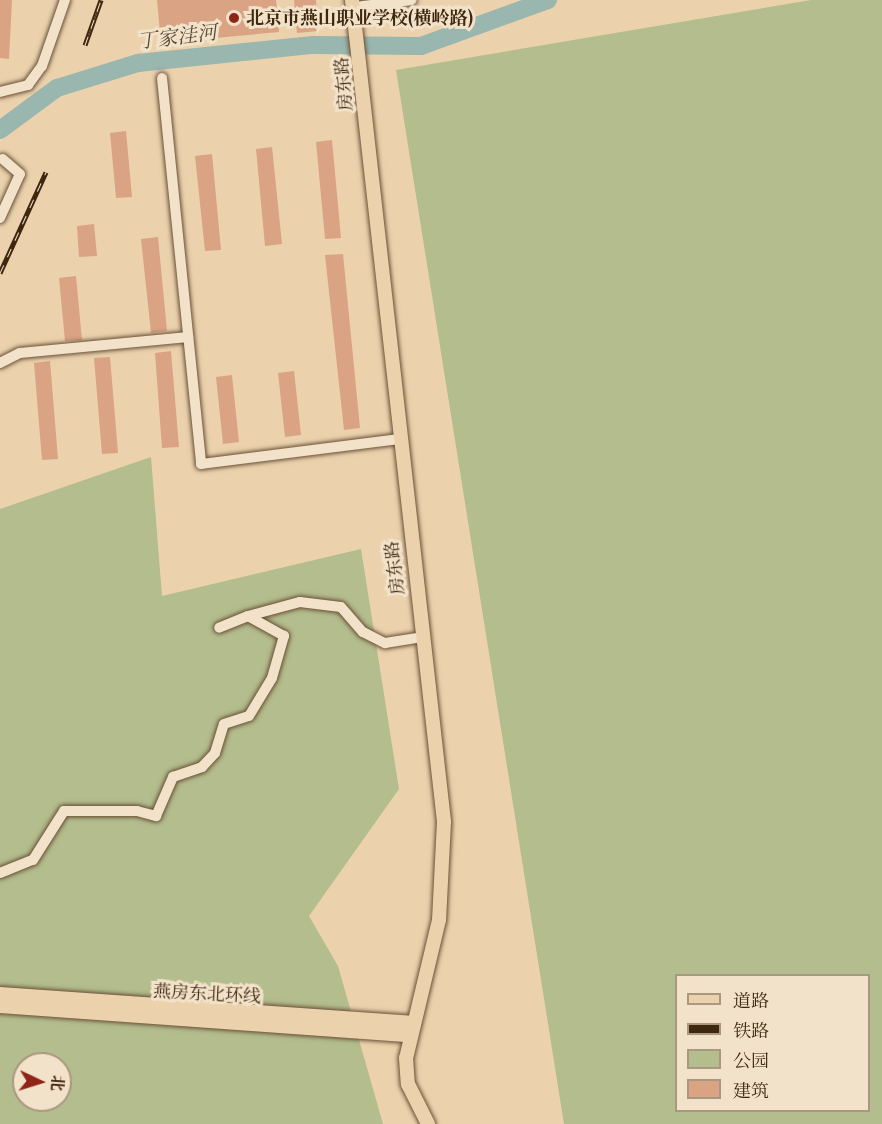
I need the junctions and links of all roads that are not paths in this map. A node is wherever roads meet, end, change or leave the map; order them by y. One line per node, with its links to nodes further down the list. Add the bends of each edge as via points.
1 (66, 0): 5 (street, via 42,66 28,85)
2 (412, 0): 3 (street)
3 (353, 3): 10 (main road, 房东路)
4 (162, 78): 8 (street)
5 (0, 92)
6 (3, 159): 7 (street, via 20,174)
7 (0, 218)
8 (188, 337): 9 (street, via 20,353); 10 (street, via 201,464)
9 (0, 363)
10 (398, 440): 13 (main road, 房东路)
11 (248, 616): 12 (street); 13 (street, via 300,602 341,607 363,632 385,643); 14 (street, via 284,636 272,678 249,716 224,724 215,753 202,767 166,785 164,804 156,816 64,811 33,860)
12 (219, 628)
13 (421, 636): 17 (main road, 房东路, via 444,822 445,872 439,920)
14 (0, 873)
15 (0, 994): 17 (main road, 燕房东北环线)
16 (0, 1006): 17 (main road, 燕房东北环线)
17 (410, 1029): 18 (main road, 房东路, via 408,1084)
18 (428, 1124)

